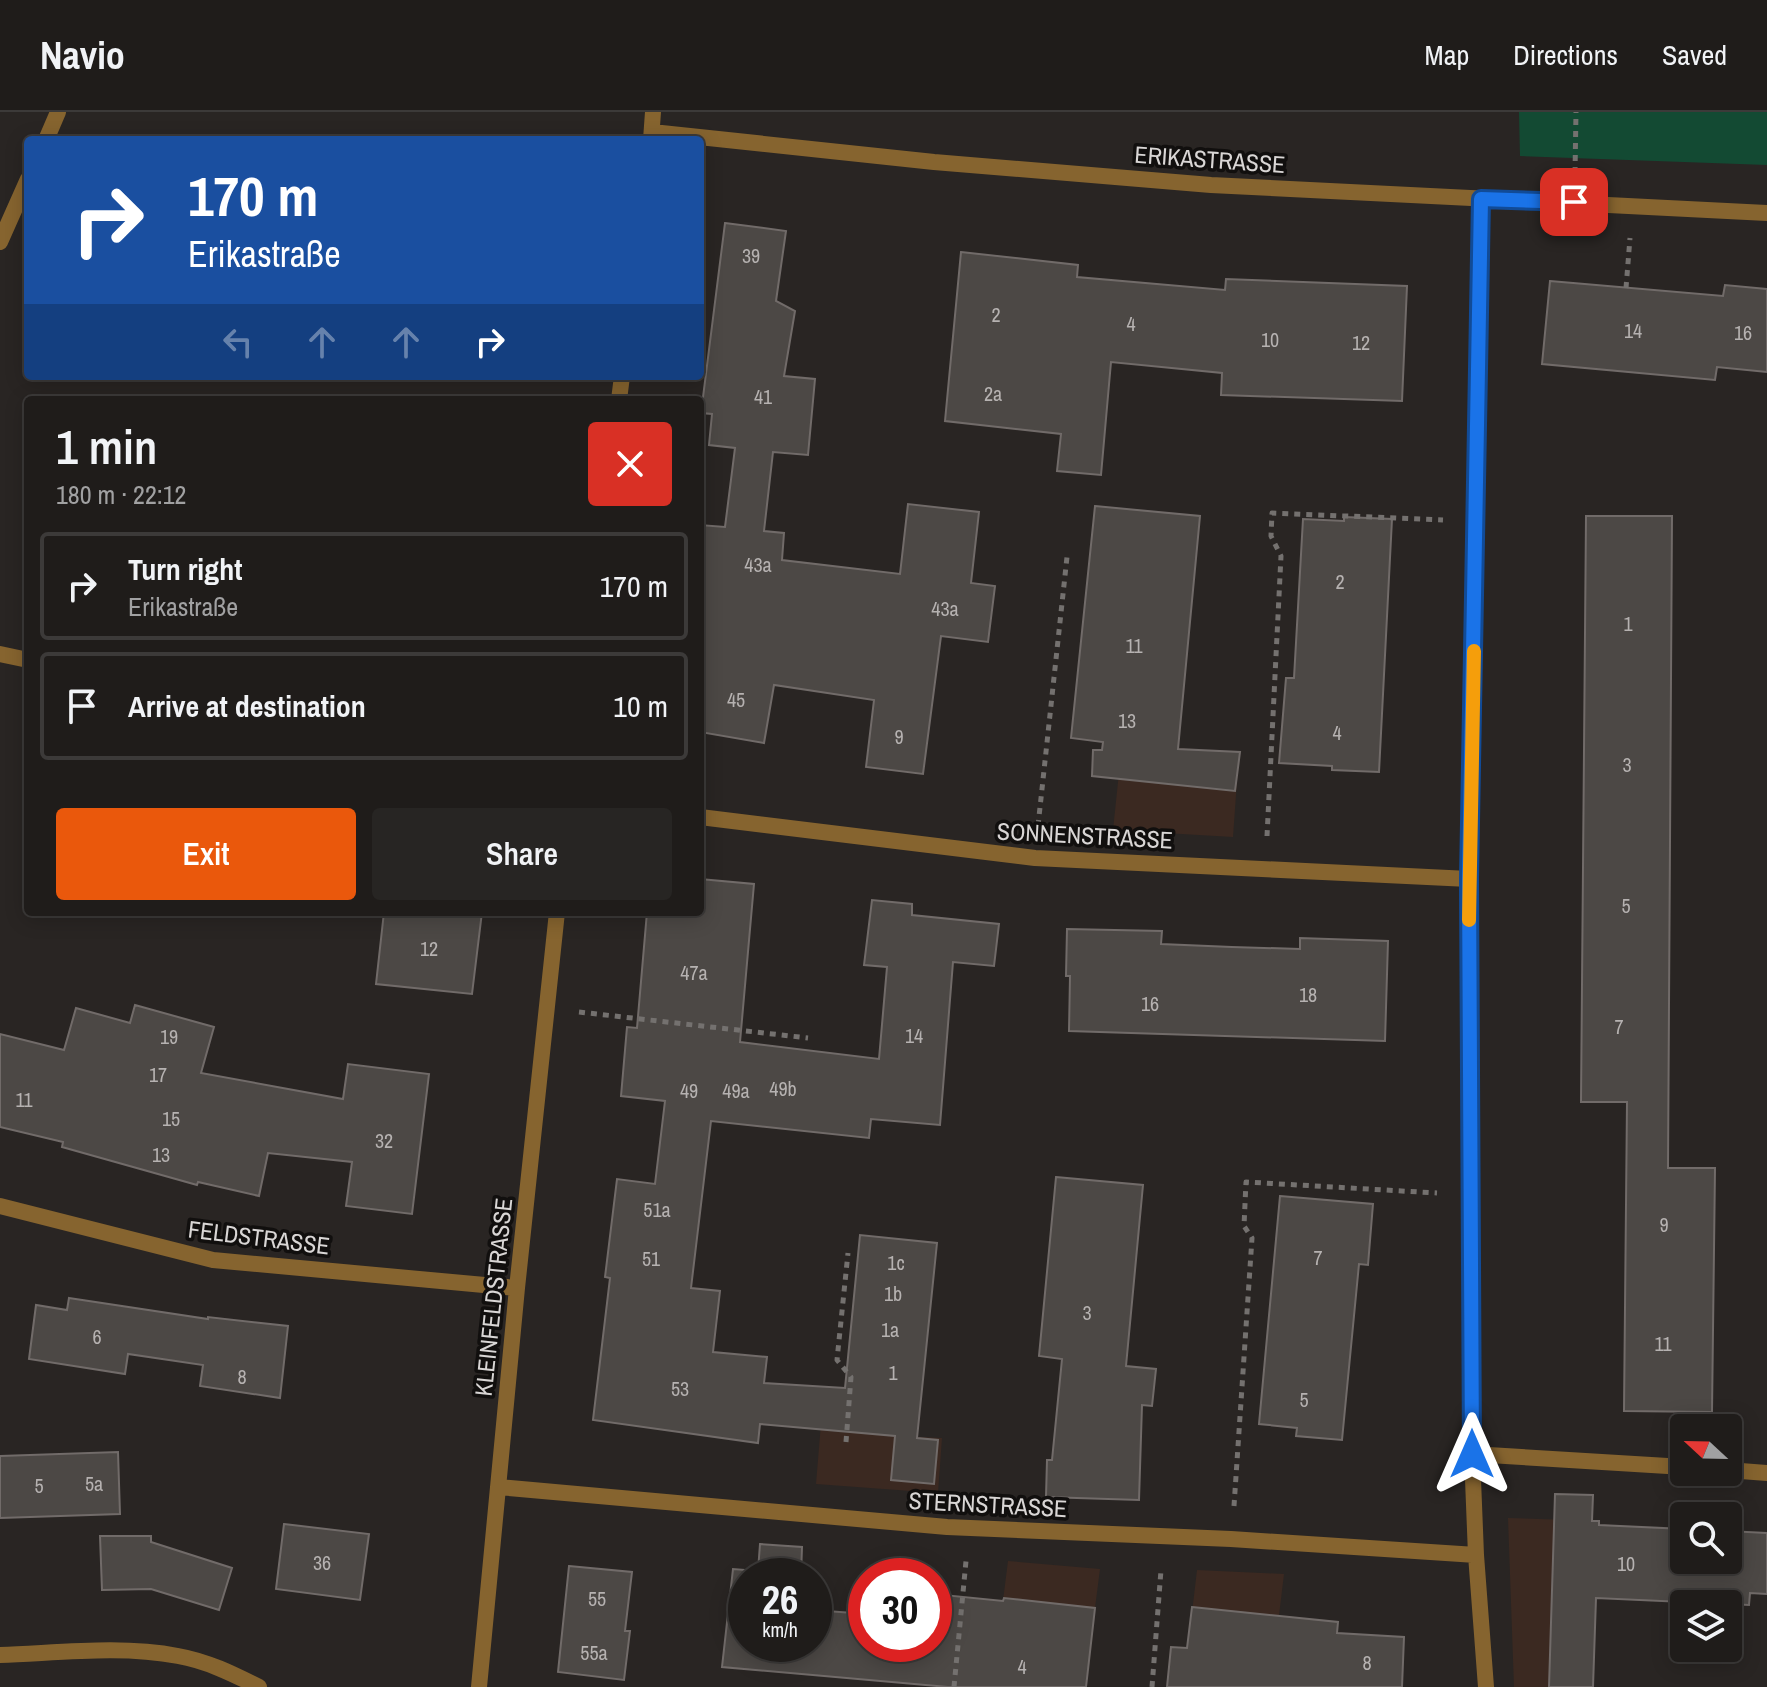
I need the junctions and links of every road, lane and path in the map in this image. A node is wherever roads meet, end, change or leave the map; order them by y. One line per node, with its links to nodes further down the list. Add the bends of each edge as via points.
1 (58, 112): 4 (street)
2 (653, 112): 5 (street)
3 (1576, 112): 9 (path)
4 (48, 136)
5 (652, 136)
6 (704, 141): 8 (street, ERIKASTRASSE, via 1211,185)
7 (24, 188): 12 (street)
8 (1481, 199): 9 (street, ERIKASTRASSE); 14 (street)
9 (1574, 202): 10 (street, ERIKASTRASSE)
10 (1633, 205): 11 (street, ERIKASTRASSE); 13 (path)
11 (1767, 213)
12 (0, 242)
13 (1626, 288)
14 (1476, 521): 20 (path, via 1272,513 1271,536 1281,556); 21 (street)
15 (1067, 557): 19 (path)
16 (0, 654): 17 (street)
17 (24, 659)
18 (704, 818): 19 (street, SONNENSTRASSE)
19 (1035, 858): 20 (street, SONNENSTRASSE)
20 (1265, 869): 21 (street, SONNENSTRASSE)
21 (1469, 879): 30 (street)
22 (557, 916): 23 (street, KLEINFELDSTRASSE)
23 (546, 1008): 24 (path); 28 (street, KLEINFELDSTRASSE)
24 (808, 1038)
25 (1439, 1193): 37 (path, via 1246,1182 1244,1226 1252,1238)
26 (0, 1206): 28 (street, FELDSTRASSE, via 213,1260)
27 (848, 1253): 29 (path, via 837,1360 851,1377)
28 (517, 1288): 34 (street, KLEINFELDSTRASSE)
29 (846, 1442)
30 (1472, 1454): 31 (street); 38 (street)
31 (1670, 1466)
32 (1742, 1471): 33 (street)
33 (1767, 1473)
34 (498, 1487): 35 (street, STERNSTRASSE); 41 (street, KLEINFELDSTRASSE)
35 (969, 1528): 36 (street, STERNSTRASSE); 42 (path)
36 (1164, 1537): 37 (street, STERNSTRASSE); 43 (path)
37 (1231, 1539): 38 (street, STERNSTRASSE)
38 (1476, 1555): 44 (street)
39 (0, 1655): 40 (street, via 180,1656)
40 (259, 1687)
41 (479, 1687)
42 (954, 1687)
43 (1152, 1687)
44 (1486, 1687)

